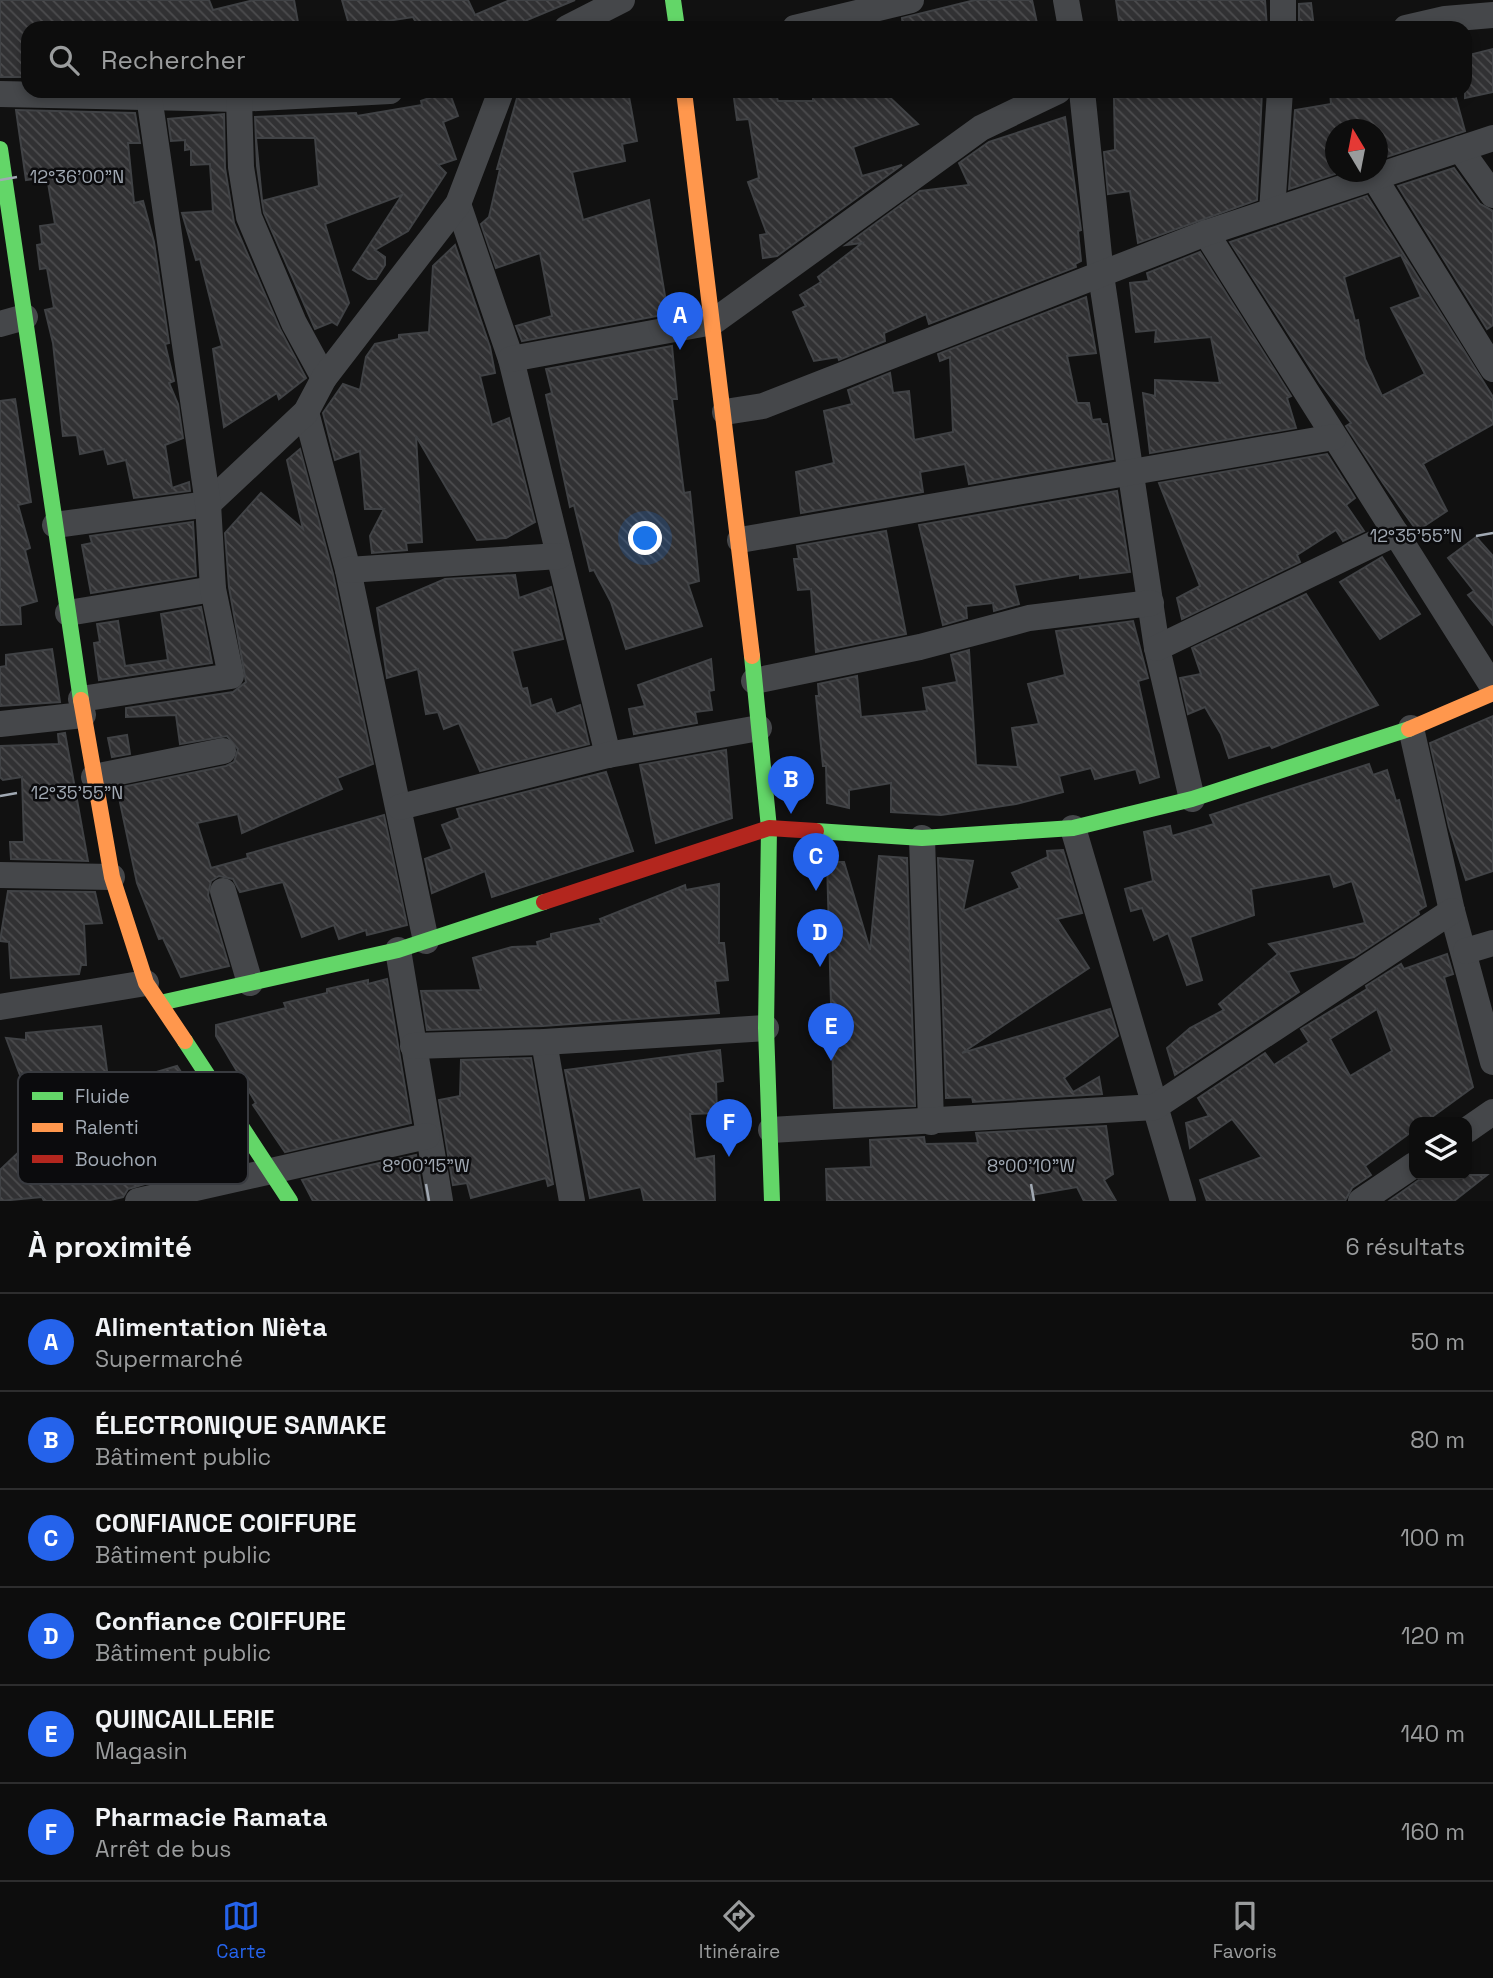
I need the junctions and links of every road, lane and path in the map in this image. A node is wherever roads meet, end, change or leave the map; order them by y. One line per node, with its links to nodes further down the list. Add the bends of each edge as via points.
1 (622, 0): 8 (street)
2 (673, 0): 9 (street)
3 (911, 0): 10 (street)
4 (1066, 0): 11 (street)
5 (1283, 0): 12 (street)
6 (1442, 10): 7 (street); 13 (street)
7 (1493, 15)
8 (581, 21)
9 (676, 21)
10 (824, 21)
11 (1070, 21)
12 (1283, 21)
13 (1420, 21)
14 (0, 94): 15 (street)
15 (21, 94)
16 (149, 98): 45 (street)
17 (209, 98): 24 (street)
18 (258, 98): 24 (street)
19 (498, 98): 32 (street)
20 (685, 98): 37 (street)
21 (1043, 98): 37 (street, via 981,128)
22 (1083, 98): 35 (street)
23 (1280, 98): 33 (street)
24 (239, 99): 40 (street, via 241,167 249,217 294,323)
25 (1493, 138): 27 (street)
26 (0, 149): 36 (street)
27 (1460, 149): 28 (street); 31 (street)
28 (1388, 174)
29 (1365, 182): 33 (street)
30 (1377, 182): 39 (street)
31 (1493, 195)
32 (458, 204): 38 (street); 40 (street)
33 (1272, 211): 34 (street)
34 (1206, 233): 35 (street); 43 (street)
35 (1101, 275): 42 (street, via 763,407); 44 (street)
36 (13, 321): 46 (street)
37 (713, 322): 38 (street); 42 (street)
38 (511, 359): 49 (street)
39 (1493, 369)
40 (324, 378): 41 (street)
41 (306, 412): 45 (street); 50 (street)
42 (725, 412): 48 (street)
43 (1334, 437): 44 (street); 47 (street)
44 (1131, 471): 48 (street); 52 (street)
45 (208, 504): 46 (street); 51 (street)
46 (55, 524): 53 (street)
47 (1396, 533): 54 (street); 56 (street)
48 (740, 540): 55 (street)
49 (559, 556): 50 (street); 63 (street)
50 (348, 570): 66 (street)
51 (213, 589): 53 (street); 58 (street, via 231,676)
52 (1151, 603): 54 (street); 55 (street, via 1029,618 920,647)
53 (68, 613): 58 (street)
54 (1157, 648): 65 (street)
55 (754, 681): 60 (street)
56 (1493, 687)
57 (1493, 693): 61 (street)
58 (82, 707): 59 (street); 64 (street)
59 (0, 724)
60 (759, 728): 63 (street); 67 (street)
61 (1411, 728): 65 (street); 73 (street)
62 (223, 751): 64 (street)
63 (608, 755): 66 (street)
64 (94, 777): 71 (street)
65 (1192, 799): 68 (street)
66 (400, 807): 74 (street)
67 (769, 828): 69 (street); 74 (street); 81 (street)
68 (1073, 828): 69 (street); 86 (street)
69 (922, 838): 88 (street)
70 (0, 875): 71 (street)
71 (112, 877): 79 (street)
72 (223, 891): 78 (street)
73 (1452, 911): 77 (street); 86 (street)
74 (426, 941): 76 (street)
75 (1493, 943): 77 (street)
76 (398, 950): 78 (street); 83 (street)
77 (1466, 951): 84 (street)
78 (250, 984): 79 (street)
79 (153, 993): 80 (street); 85 (street)
80 (0, 1007)
81 (766, 1028): 82 (street); 90 (street)
82 (544, 1042): 83 (street); 100 (street)
83 (413, 1046): 92 (street)
84 (1493, 1062)
85 (206, 1072)
86 (1154, 1107): 88 (street); 102 (street)
87 (1493, 1112): 89 (street)
88 (931, 1122): 90 (street)
89 (1472, 1127)
90 (771, 1130): 101 (street)
91 (248, 1134): 94 (street)
92 (427, 1136): 94 (street); 99 (street)
93 (1409, 1168): 103 (street)
94 (274, 1172): 95 (street); 98 (street)
95 (248, 1178)
96 (218, 1184): 97 (street)
97 (138, 1201)
98 (290, 1201)
99 (440, 1201)
100 (572, 1201)
101 (772, 1201)
102 (1183, 1201)
103 (1361, 1201)

